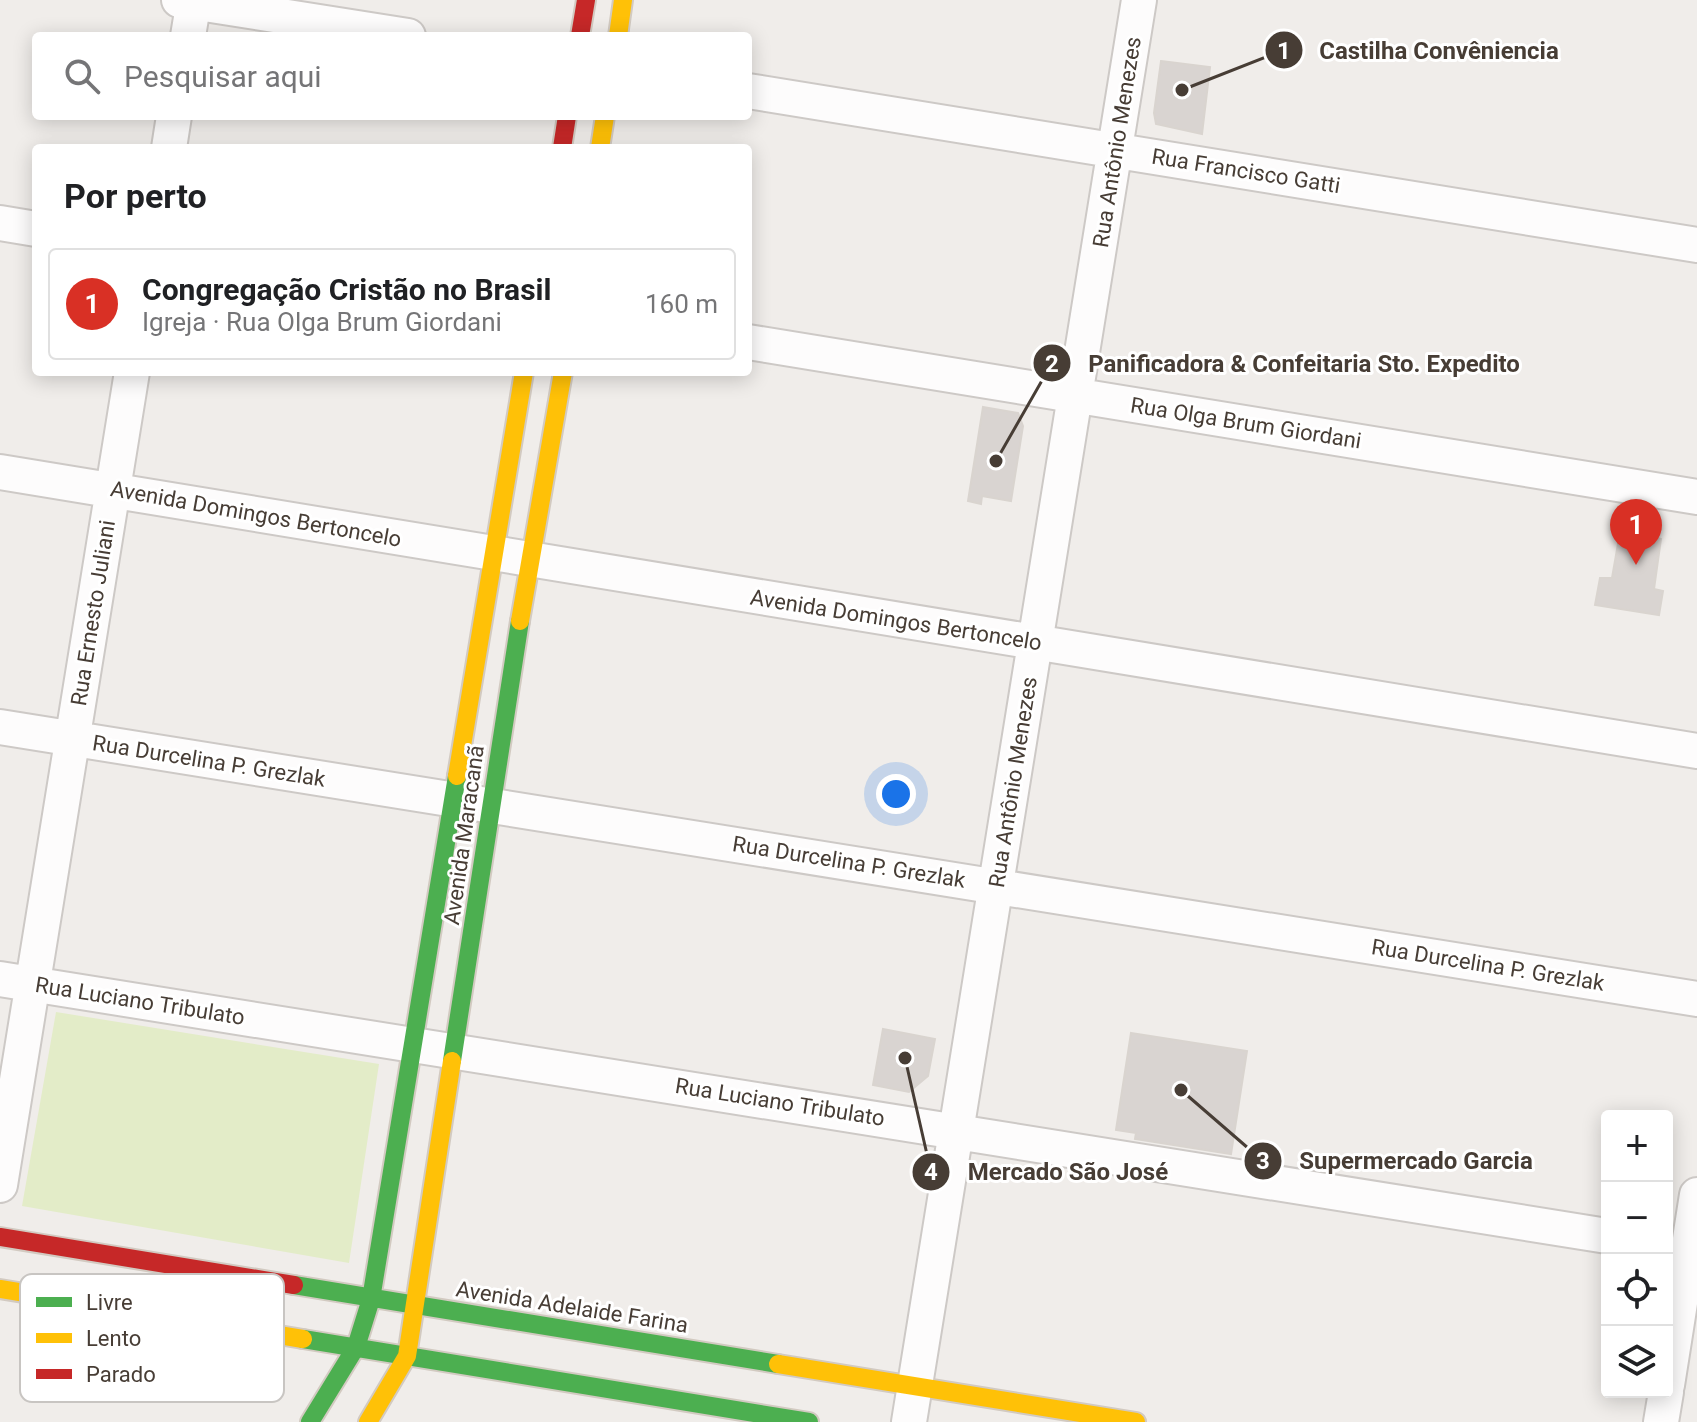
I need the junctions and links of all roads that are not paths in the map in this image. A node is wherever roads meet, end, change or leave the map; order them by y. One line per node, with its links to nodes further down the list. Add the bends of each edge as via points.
1 (586, 0): 7 (street)
2 (623, 0): 8 (street)
3 (1139, 0): 16 (street, Rua Antônio Menezes)
4 (189, 1): 5 (street); 6 (street)
5 (188, 32)
6 (383, 32)
7 (581, 32)
8 (619, 32)
9 (752, 92): 16 (street, Rua Francisco Gatti)
10 (173, 120): 13 (street)
11 (566, 120): 14 (street)
12 (604, 120): 15 (street)
13 (170, 144)
14 (563, 144)
15 (601, 144)
16 (1116, 150): 19 (street, Rua Francisco Gatti); 24 (street, Rua Antônio Menezes)
17 (0, 223): 18 (street)
18 (32, 228)
19 (1697, 245)
20 (752, 343): 24 (street, Rua Olga Brum Giordani)
21 (131, 376): 28 (street, Rua Ernesto Juliani)
22 (523, 376): 25 (street, Avenida Maracanã)
23 (562, 376): 26 (street, Avenida Maracanã)
24 (1075, 395): 29 (street, Rua Olga Brum Giordani); 32 (street, Rua Antônio Menezes)
25 (515, 423): 26 (street); 30 (street, Avenida Maracanã)
26 (553, 429): 31 (street, Avenida Maracanã)
27 (0, 472): 28 (street, Avenida Domingos Bertoncelo)
28 (113, 489): 30 (street, Avenida Domingos Bertoncelo); 34 (street, Rua Ernesto Juliani)
29 (1697, 497)
30 (491, 554): 31 (street, Avenida Domingos Bertoncelo); 36 (street, Avenida Maracanã)
31 (529, 561): 32 (street, Avenida Domingos Bertoncelo); 37 (street, Avenida Maracanã)
32 (1036, 642): 35 (street, Avenida Domingos Bertoncelo); 38 (street, Rua Antônio Menezes)
33 (0, 727): 34 (street, Rua Durcelina P. Grezlak)
34 (72, 739): 36 (street, Rua Durcelina P. Grezlak); 40 (street, Rua Ernesto Juliani)
35 (1697, 751)
36 (451, 801): 37 (street, Rua Durcelina P. Grezlak); 39 (street, Avenida Maracanã)
37 (492, 806): 38 (street, Rua Durcelina P. Grezlak); 39 (street, Avenida Maracanã)
38 (997, 886): 41 (street, Rua Durcelina P. Grezlak); 44 (street, Rua Antônio Menezes)
39 (452, 932): 42 (street, Avenida Maracanã); 43 (street, Avenida Maracanã)
40 (16, 982): 42 (street, Rua Luciano Tribulato); 45 (street, Rua Ernesto Juliani)
41 (1697, 999)
42 (413, 1044): 43 (street, Rua Luciano Tribulato); 54 (street, Avenida Maracanã)
43 (455, 1051): 44 (street, Rua Luciano Tribulato); 55 (street, Avenida Maracanã)
44 (958, 1130): 47 (street, Rua Luciano Tribulato); 60 (street, Rua Antônio Menezes)
45 (0, 1185)
46 (1697, 1195): 49 (street)
47 (1601, 1235)
48 (0, 1237): 50 (street, Avenida Adelaide Farina)
49 (1684, 1249): 57 (street)
50 (221, 1274)
51 (284, 1284): 54 (street, Avenida Adelaide Farina)
52 (0, 1289): 53 (street)
53 (20, 1292)
54 (371, 1299): 55 (street, Avenida Adelaide Farina); 58 (street, Avenida Maracanã)
55 (415, 1306): 59 (street, Avenida Maracanã); 60 (street, Avenida Adelaide Farina)
56 (284, 1335): 58 (street)
57 (1673, 1337)
58 (356, 1347): 59 (street); 62 (street, Avenida Maracanã)
59 (407, 1356): 63 (street); 64 (street)
60 (915, 1388): 65 (street, Rua Antônio Menezes); 66 (street, Avenida Adelaide Farina)
61 (1665, 1398): 67 (street)
62 (310, 1422)
63 (368, 1422)
64 (809, 1422)
65 (909, 1422)
66 (1136, 1422)
67 (1661, 1422)

